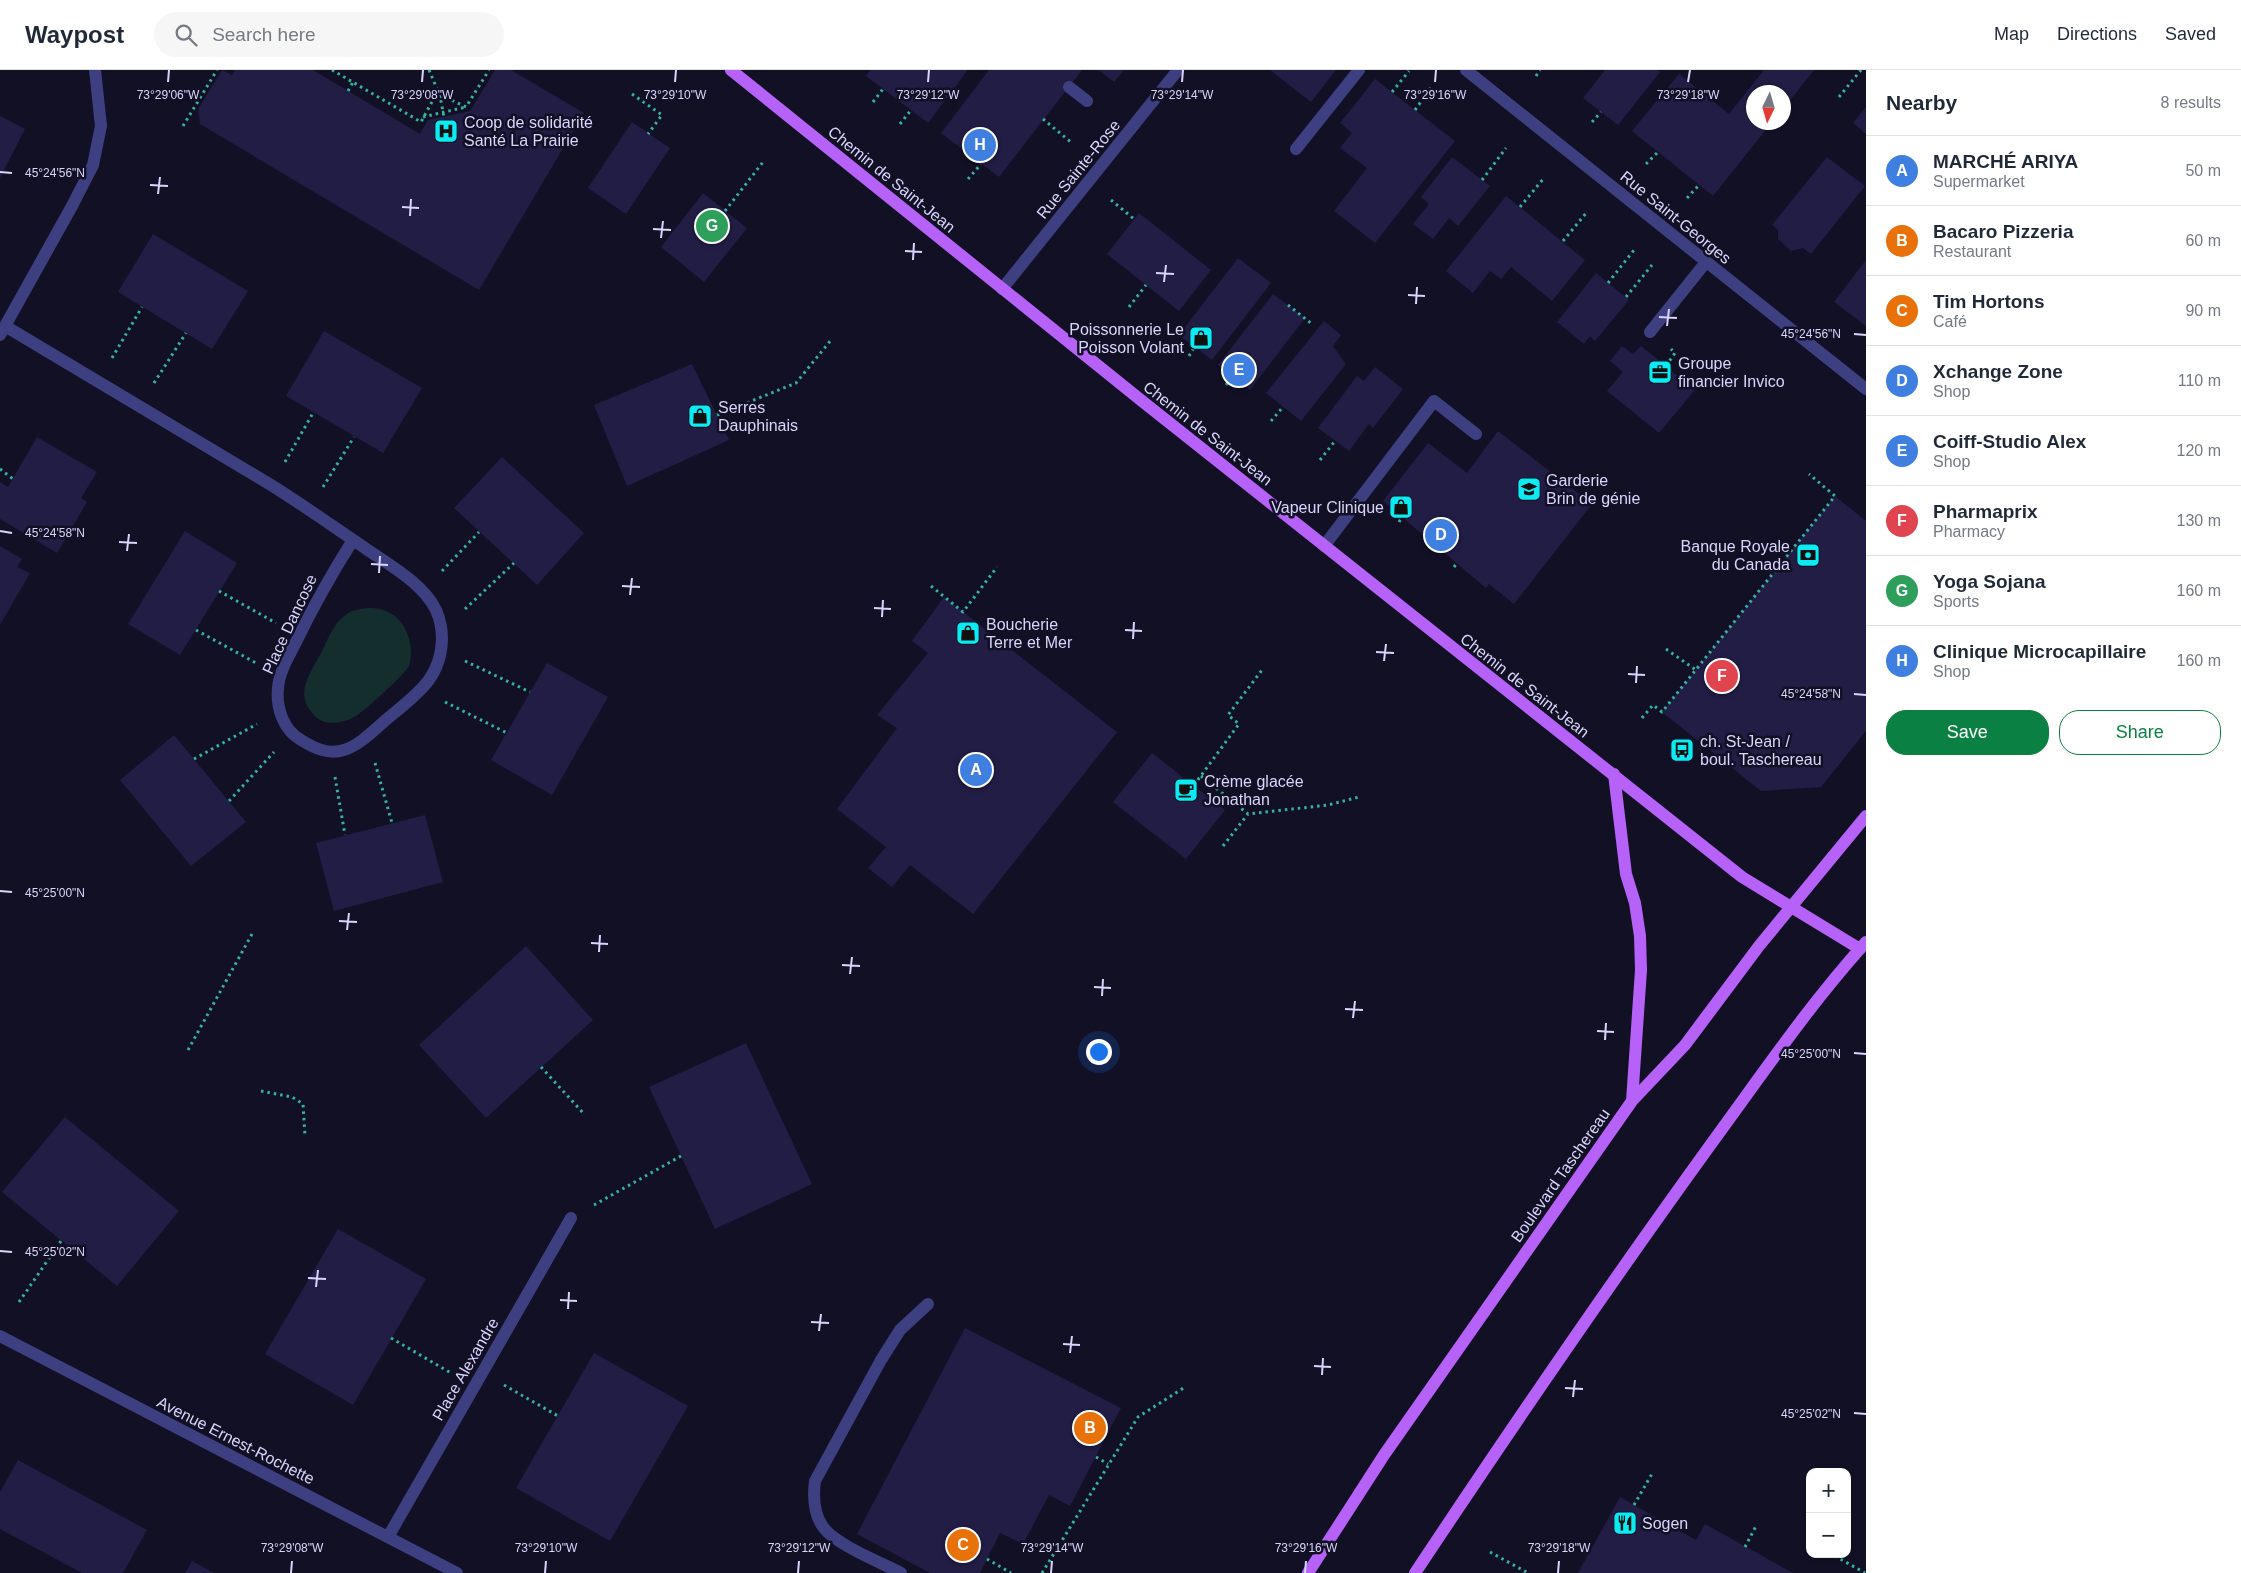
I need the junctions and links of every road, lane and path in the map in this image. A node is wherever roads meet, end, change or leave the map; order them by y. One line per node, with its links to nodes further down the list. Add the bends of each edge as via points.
1 (95, 70): 66 (street, via 100,126 93,164)
2 (217, 70): 35 (path)
3 (332, 70): 14 (path)
4 (429, 70): 21 (path)
5 (489, 70): 25 (path)
6 (730, 70): 60 (main road, Chemin de Saint-Jean)
7 (1178, 70): 60 (street, Rue Sainte-Rose)
8 (1359, 70): 39 (street)
9 (1409, 70): 19 (path)
10 (1466, 70): 56 (street, Rue Saint-Georges)
11 (1540, 70): 13 (path)
12 (1861, 70): 22 (path)
13 (1536, 76)
14 (353, 82): 18 (path); 30 (path, via 421,122)
15 (1069, 87): 23 (street)
16 (1431, 88): 27 (path)
17 (883, 89): 24 (path)
18 (348, 91)
19 (1392, 92)
20 (632, 94): 36 (path, via 662,115)
21 (440, 96): 25 (path); 28 (path); 30 (path, via 434,98)
22 (1839, 97)
23 (1087, 101)
24 (873, 102)
25 (466, 107): 28 (path)
26 (911, 110): 34 (path)
27 (1414, 110)
28 (443, 112): 30 (path); 31 (path)
29 (1601, 112): 33 (path)
30 (423, 117)
31 (444, 117)
32 (1043, 120): 37 (path)
33 (1592, 122)
34 (900, 124)
35 (183, 126)
36 (648, 134)
37 (1072, 143)
38 (1506, 148): 46 (path)
39 (1296, 149)
40 (1658, 152): 43 (path)
41 (763, 162): 51 (path)
42 (981, 164): 45 (path)
43 (1646, 164)
44 (1544, 178): 50 (path)
45 (968, 179)
46 (1482, 180)
47 (1699, 185): 48 (path)
48 (1687, 198)
49 (1111, 200): 53 (path)
50 (1520, 207)
51 (725, 211)
52 (1587, 212): 54 (path)
53 (1134, 219)
54 (1563, 241)
55 (1634, 250): 58 (path)
56 (1706, 262): 67 (street); 75 (street, Rue Saint-Georges)
57 (1652, 265): 61 (path)
58 (1608, 283)
59 (1146, 284): 64 (path)
60 (1002, 289): 95 (main road, Chemin de Saint-Jean)
61 (1626, 297)
62 (1288, 305): 65 (path)
63 (142, 307): 73 (path)
64 (1129, 307)
65 (1312, 324)
66 (2, 330): 73 (street)
67 (1650, 332)
68 (186, 333): 76 (path)
69 (831, 340): 79 (path, via 796,384)
70 (1195, 346): 71 (path)
71 (1189, 356)
72 (1233, 376): 74 (path)
73 (98, 381): 76 (street)
74 (1226, 385)
75 (1866, 389)
76 (139, 406): 88 (street)
77 (1283, 407): 80 (path)
78 (314, 413): 88 (path)
79 (716, 415)
80 (1270, 421)
81 (1476, 434): 95 (street, via 1434,401)
82 (354, 437): 89 (path)
83 (1335, 441): 84 (path)
84 (1320, 460)
85 (0, 470): 87 (path)
86 (1809, 474): 110 (path, via 1835,496)
87 (13, 479)
88 (271, 484): 89 (street)
89 (310, 510): 93 (street)
90 (1402, 517): 91 (path)
91 (1398, 522)
92 (479, 532): 103 (path)
93 (354, 540): 103 (street); 106 (street, Place Dancose, via 331,575)
94 (1436, 545): 96 (path)
95 (1324, 546): 121 (main road, Chemin de Saint-Jean)
96 (1432, 550)
97 (514, 563): 105 (path)
98 (1457, 563): 99 (path)
99 (1454, 567)
100 (997, 568): 101 (path, via 963,612)
101 (931, 586)
102 (220, 591): 106 (path)
103 (422, 592): 105 (street, via 436,610)
104 (196, 630): 111 (path)
105 (442, 631): 108 (street)
106 (299, 636): 111 (street, Place Dancose)
107 (1666, 649): 110 (path)
108 (442, 650): 112 (street, via 438,668); 113 (path)
109 (1262, 670): 122 (path, via 1228,714 1239,724)
110 (1696, 670): 115 (path, via 1662,712 1654,704)
111 (280, 676): 114 (street, Place Dancose)
112 (422, 690): 117 (path); 118 (street)
113 (530, 692)
114 (279, 711): 116 (street, Place Dancose); 120 (path)
115 (1642, 718)
116 (292, 732): 119 (street, Place Dancose, via 296,738 316,749); 125 (path)
117 (507, 733)
118 (367, 736): 119 (street, via 343,750); 128 (path)
119 (330, 751): 129 (path)
120 (194, 760)
121 (1614, 774): 131 (main road, Chemin de Saint-Jean, via 1742,877); 137 (main road, via 1626,874 1640,936 1641,970)
122 (1201, 776): 123 (path); 126 (path)
123 (1194, 785)
124 (1358, 797): 126 (path, via 1328,805)
125 (229, 801)
126 (1248, 814): 130 (path)
127 (1866, 816): 131 (main road, Boulevard Taschereau)
128 (392, 823)
129 (345, 836)
130 (1223, 846)
131 (1790, 908): 133 (main road, Chemin de Saint-Jean); 137 (main road, Boulevard Taschereau, via 1685,1045)
132 (252, 934): 134 (path)
133 (1864, 948): 166 (main road, via 1814,1003 1696,1164 1530,1401)
134 (188, 1050)
135 (541, 1067): 138 (path)
136 (260, 1091): 139 (path, via 292,1097 303,1104)
137 (1632, 1101): 165 (main road, Boulevard Taschereau, via 1384,1455)
138 (584, 1116)
139 (305, 1136)
140 (681, 1156): 141 (path)
141 (572, 1218): 147 (street, Place Alexandre)
142 (61, 1241): 143 (path)
143 (19, 1302)
144 (928, 1304): 162 (street, via 900,1330 815,1482 814,1496 823,1526 835,1538)
145 (0, 1336): 156 (street, Avenue Ernest-Rochette)
146 (391, 1338): 148 (path)
147 (482, 1373): 148 (street, Place Alexandre); 150 (path)
148 (474, 1386): 156 (street, Place Alexandre)
149 (1185, 1387): 152 (path, via 1138,1417)
150 (558, 1416)
151 (1096, 1457): 152 (path)
152 (1109, 1464): 164 (path)
153 (1653, 1472): 154 (path)
154 (1634, 1505)
155 (1756, 1526): 157 (path)
156 (388, 1537): 161 (street, Avenue Ernest-Rochette)
157 (1745, 1547)
158 (1490, 1552): 167 (path)
159 (1839, 1558): 168 (path)
160 (987, 1559): 163 (path)
161 (458, 1573)
162 (900, 1573)
163 (1011, 1573)
164 (1042, 1573)
165 (1308, 1573)
166 (1415, 1573)
167 (1528, 1573)
168 (1865, 1573)

